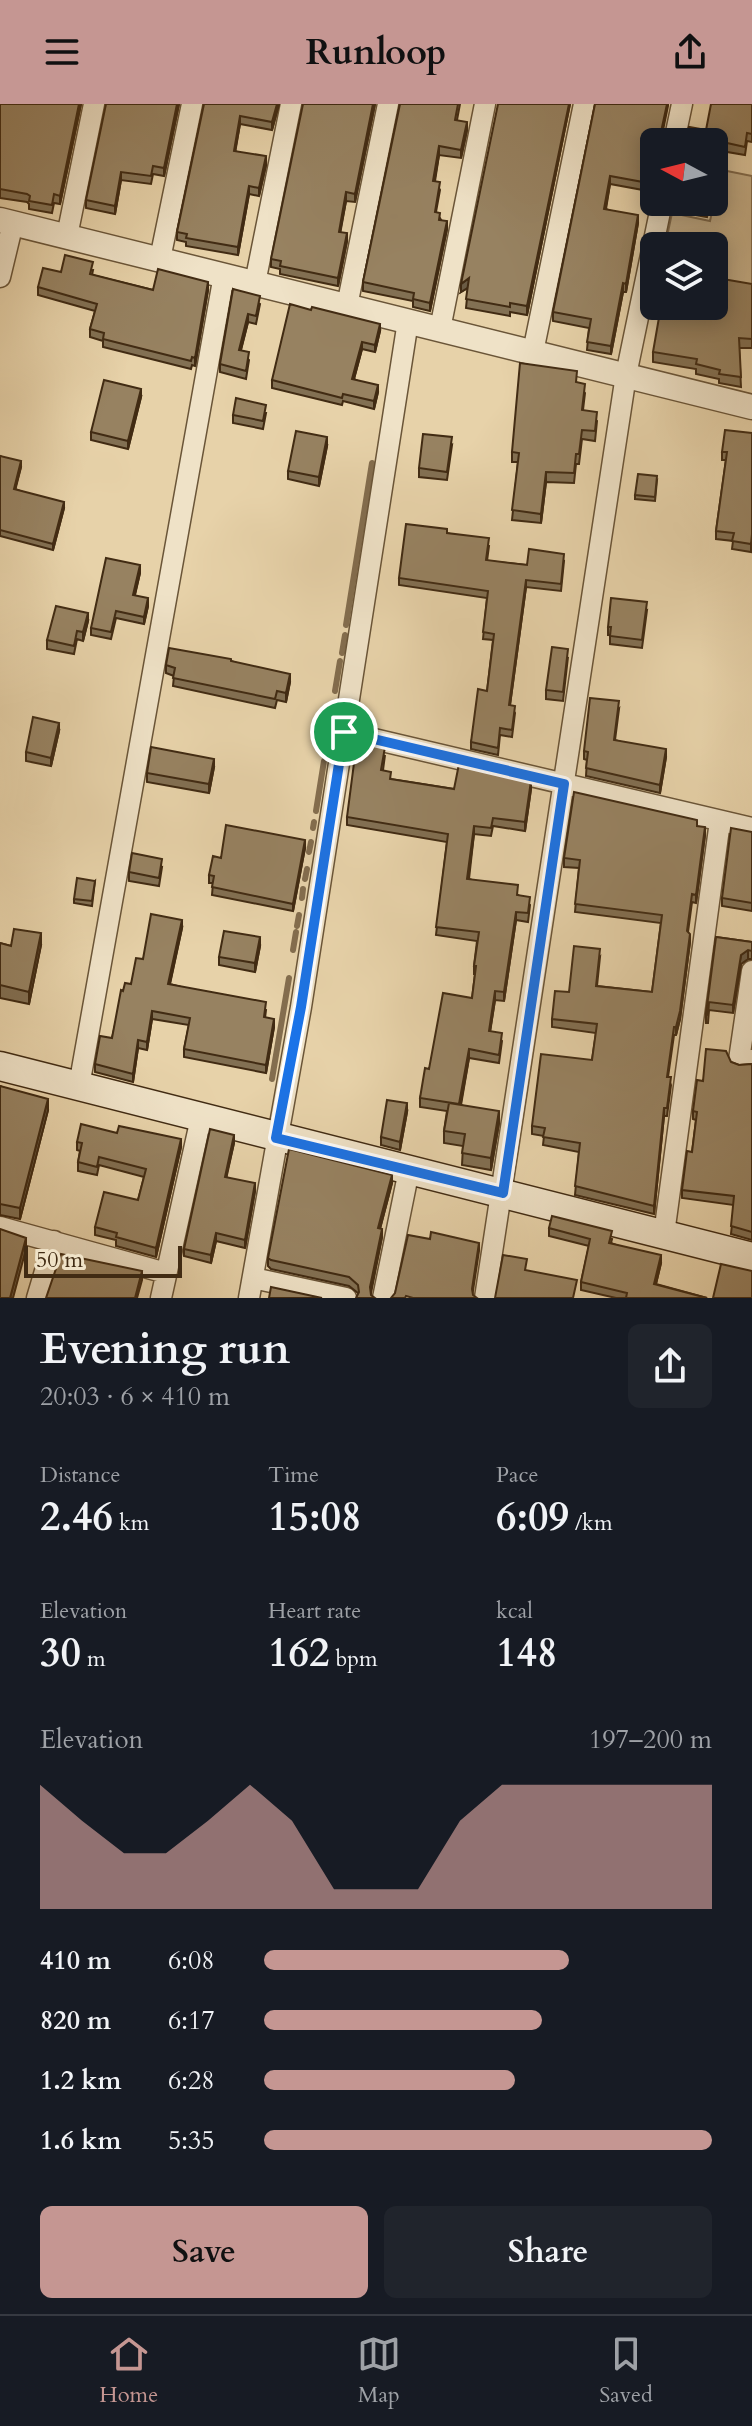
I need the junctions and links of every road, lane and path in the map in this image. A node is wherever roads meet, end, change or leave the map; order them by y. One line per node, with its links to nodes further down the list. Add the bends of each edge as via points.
1 (94, 104): 11 (street)
2 (192, 104): 12 (street)
3 (291, 104): 15 (street)
4 (388, 104): 16 (street)
5 (485, 104): 18 (street)
6 (584, 104): 19 (street)
7 (682, 104): 8 (street)
8 (677, 128)
9 (659, 216): 20 (street)
10 (7, 221): 11 (street); 14 (street)
11 (67, 236): 12 (street)
12 (160, 259): 13 (street)
13 (224, 275): 15 (street); 29 (street)
14 (0, 277)
15 (255, 283): 16 (street)
16 (347, 306): 17 (street)
17 (408, 321): 18 (street); 22 (street)
18 (440, 329): 19 (street)
19 (533, 352): 20 (street)
20 (626, 375): 21 (street); 23 (street)
21 (752, 407)
22 (344, 732): 23 (street); 31 (street)
23 (564, 784): 24 (street); 33 (street)
24 (720, 821): 25 (street); 35 (street)
25 (752, 828)
26 (752, 971): 27 (street, via 739,1060)
27 (752, 1060)
28 (0, 1066): 29 (main road)
29 (79, 1086): 30 (main road)
30 (201, 1118): 31 (main road); 38 (street)
31 (276, 1138): 32 (main road); 39 (street)
32 (409, 1170): 33 (main road); 43 (street)
33 (503, 1193): 35 (main road); 44 (street)
34 (0, 1227): 36 (street)
35 (664, 1234): 37 (main road)
36 (54, 1241): 38 (street); 40 (street)
37 (752, 1257)
38 (166, 1273): 41 (street)
39 (251, 1288): 42 (street)
40 (37, 1298)
41 (161, 1298)
42 (346, 1298)
43 (383, 1298)
44 (485, 1298)

